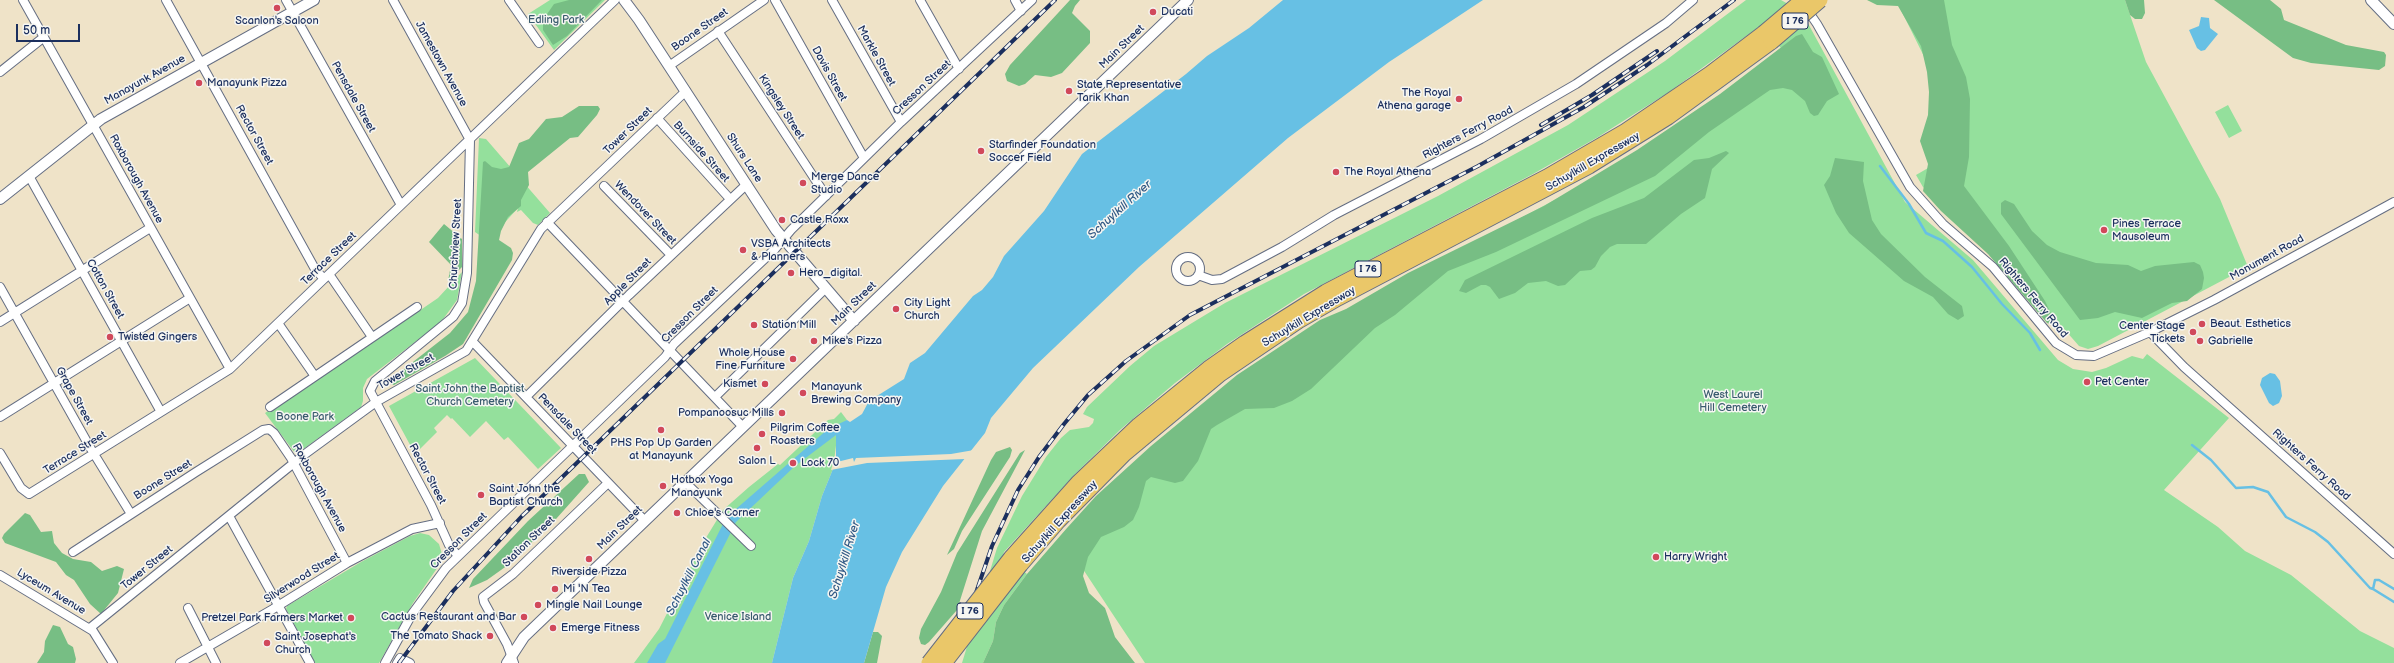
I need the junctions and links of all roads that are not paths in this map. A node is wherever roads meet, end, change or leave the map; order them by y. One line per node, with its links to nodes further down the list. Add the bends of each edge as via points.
1 (23, 0): 25 (street, Roxborough Avenue)
2 (166, 0): 28 (street, Rector Street)
3 (286, 0): 22 (street, Pensdale Street)
4 (314, 0): 22 (street, Manayunk Avenue)
5 (393, 0): 36 (street, Jamestown Avenue)
6 (509, 0): 27 (street)
7 (615, 0): 36 (street, Terrace Street)
8 (624, 0): 29 (street, Shurs Lane)
9 (764, 0): 24 (street, Boone Street)
10 (774, 0): 37 (street, Davis Street)
11 (832, 0): 34 (street, Markle Street)
12 (920, 0): 30 (street)
13 (1015, 0): 21 (street)
14 (1032, 0): 21 (street, Cresson Street)
15 (1188, 0): 59 (street, Main Street)
16 (1693, 0): 51 (street, Righters Ferry Road, via 1666,23 1594,73 1481,139 1350,206 1222,279 1212,280)
17 (1796, 0): 62 (street, Righters Ferry Road, via 1805,7 1817,24 1910,188 1943,224 1993,267 2060,347 2076,355 2089,356)
18 (1803, 0): 26 (highway, Schuylkill Expressway / I 76, bridge)
19 (1820, 0): 26 (highway, Schuylkill Expressway / I 76, bridge)
20 (2371, 0): 23 (street)
21 (1021, 11): 30 (street, Cresson Street)
22 (293, 12): 28 (street, Manayunk Avenue); 45 (street, Pensdale Street)
23 (2394, 24)
24 (718, 31): 29 (street, Boone Street); 41 (street, Kingsley Street)
25 (44, 37): 31 (street); 35 (street, Roxborough Avenue)
26 (1767, 38): 92 (highway, Schuylkill Expressway / I 76, via 1668,117 1589,166 1338,298 1298,321 1227,369 1124,454)
27 (539, 44)
28 (201, 63): 35 (street, Manayunk Avenue); 52 (street, Rector Street, via 315,269)
29 (669, 66): 32 (street, Shurs Lane)
30 (958, 69): 34 (street, Cresson Street)
31 (0, 72)
32 (686, 91): 33 (street, Tower Street); 39 (street, Shurs Lane)
33 (657, 118): 43 (street, Burnside Street); 46 (street, Tower Street)
34 (901, 122): 37 (street, Cresson Street)
35 (92, 125): 38 (street, Manayunk Avenue); 47 (street, Roxborough Avenue)
36 (470, 140): 45 (street, Terrace Street); 72 (street, Churchview Street, via 467,273 462,302 448,323 372,385 370,391)
37 (864, 158): 41 (street, Cresson Street)
38 (28, 176): 42 (street, Manayunk Avenue); 50 (street, Cotton Street)
39 (747, 184): 43 (street, Apple Street); 48 (street, Shurs Lane)
40 (604, 186): 49 (street, Wendover Street)
41 (826, 196): 48 (street, Cresson Street)
42 (0, 199)
43 (730, 199): 49 (street, Apple Street)
44 (2394, 202): 62 (street, Monument Road)
45 (401, 205): 52 (street, Terrace Street)
46 (547, 222): 56 (street); 65 (street, Tower Street, via 534,239)
47 (150, 228): 50 (street); 55 (street, Roxborough Avenue)
48 (784, 239): 54 (street, Shurs Lane); 66 (street, Cresson Street)
49 (671, 255): 56 (street, Apple Street)
50 (82, 270): 58 (street); 64 (street, Cotton Street)
51 (1198, 275)
52 (327, 277): 61 (street, Terrace Street); 63 (street, Rector Street)
53 (0, 287): 58 (street, Grape Street)
54 (826, 288): 59 (street, Shurs Lane); 71 (street)
55 (190, 298): 64 (street); 67 (street, Roxborough Avenue)
56 (623, 302): 66 (street); 70 (street, Apple Street)
57 (417, 306): 63 (street)
58 (14, 312): 60 (street); 69 (street, Grape Street)
59 (854, 321): 76 (street, Main Street)
60 (0, 322)
61 (278, 323): 67 (street, Terrace Street); 68 (street)
62 (2150, 332): 90 (street, Righters Ferry Road, via 2184,367)
63 (372, 337): 68 (street)
64 (121, 341): 69 (street); 74 (street, Cotton Street)
65 (473, 342): 70 (street, Pensdale Street); 72 (street, Tower Street, via 464,353)
66 (670, 350): 71 (street); 78 (street, Cresson Street)
67 (230, 369): 74 (street, Terrace Street)
68 (314, 375): 73 (street)
69 (54, 383): 75 (street); 80 (street, Grape Street)
70 (526, 397): 78 (street, Pensdale Street)
71 (715, 397): 76 (street)
72 (376, 402): 81 (street, Tower Street); 87 (street, Rector Street)
73 (270, 407)
74 (161, 412): 80 (street, Terrace Street)
75 (0, 416)
76 (743, 427): 82 (street, Main Street)
77 (266, 429): 81 (street, Roxborough Avenue, via 274,433); 84 (street, Boone Street)
78 (573, 446): 83 (street, Pensdale Street); 91 (street, Cresson Street)
79 (0, 453): 80 (street, Terrace Street, via 21,488 29,494)
80 (94, 454): 84 (street, Grape Street)
81 (294, 464): 85 (street, Tower Street); 93 (street, Roxborough Avenue)
82 (685, 482): 86 (street, Main Street); 88 (street)
83 (608, 483): 86 (street, Pensdale Street); 100 (street, Station Street, via 513,574 483,599 507,644)
84 (130, 514): 89 (street, Boone Street)
85 (229, 516): 95 (street); 97 (street, Tower Street)
86 (645, 521): 100 (street, Main Street, via 524,637)
87 (440, 523): 91 (street, Rector Street, via 449,545); 93 (street, Silverwood Street, via 412,529)
88 (751, 546)
89 (73, 552)
90 (2394, 554)
91 (458, 556): 99 (street, Cresson Street, via 422,598)
92 (1016, 562): 106 (highway, Schuylkill Expressway / I 76, bridge); 107 (highway, Schuylkill Expressway / I 76, bridge)
93 (347, 563): 95 (street, Silverwood Street)
94 (0, 575): 97 (street, Lyceum Avenue)
95 (278, 606): 98 (street, Silverwood Street); 104 (street)
96 (188, 608): 98 (street)
97 (90, 628): 101 (street)
98 (208, 647): 102 (street, Silverwood Street); 103 (street)
99 (400, 659): 105 (street, Cresson Street)
100 (510, 661)
101 (113, 663)
102 (180, 663)
103 (216, 663)
104 (310, 663)
105 (385, 663)
106 (929, 663)
107 (944, 663)

